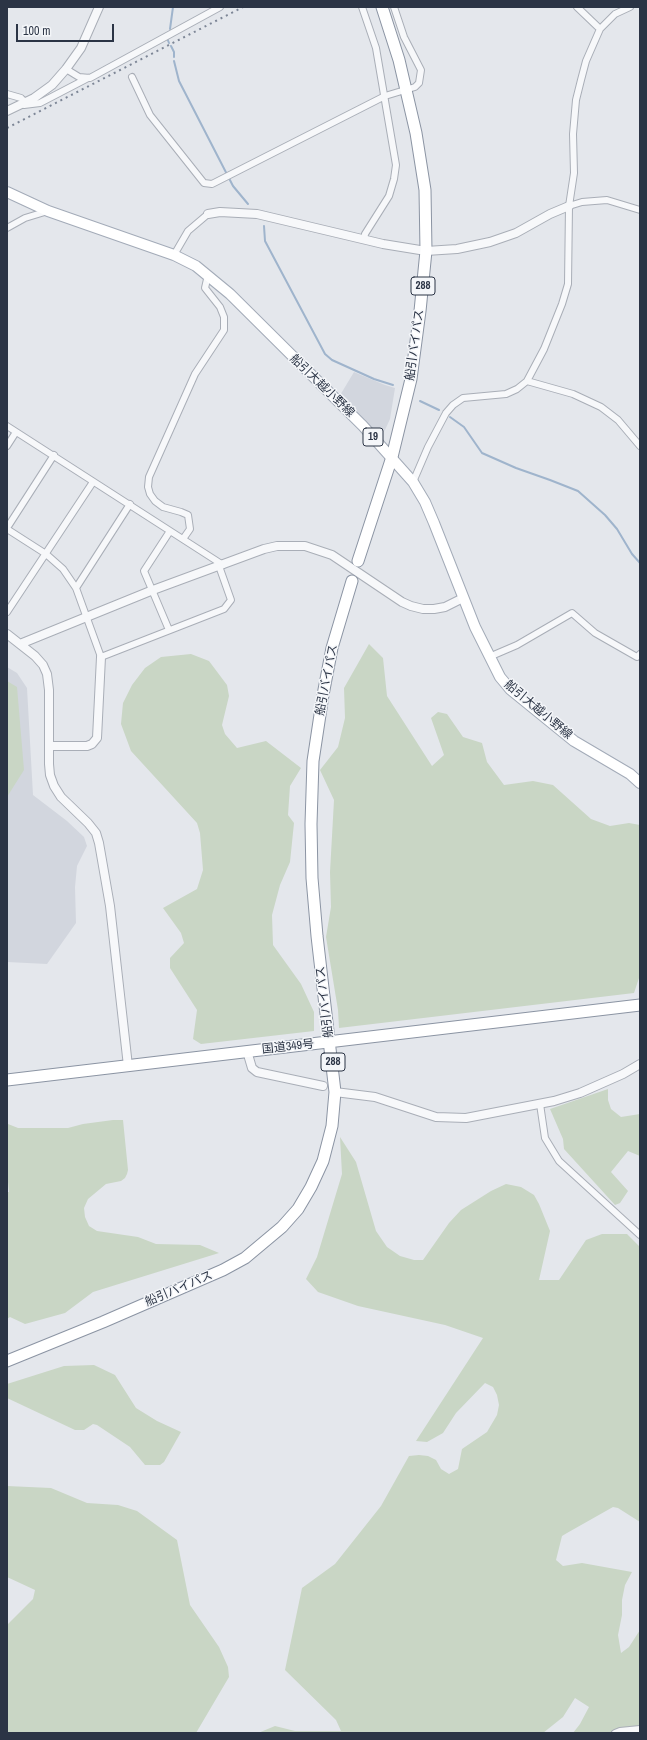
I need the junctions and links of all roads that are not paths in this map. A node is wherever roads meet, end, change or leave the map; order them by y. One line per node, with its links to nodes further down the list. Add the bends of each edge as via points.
1 (99, 7): 9 (street, via 80,48)
2 (220, 7): 11 (street)
3 (362, 7): 14 (street, via 376,48)
4 (382, 7): 12 (highway, 船引バイパス / 288)
5 (394, 7): 12 (street, via 404,37 421,70 419,83)
6 (576, 7): 8 (street)
7 (630, 7): 8 (street, via 615,14)
8 (600, 30): 18 (street, via 586,61 576,100 573,134 574,173)
9 (66, 70): 11 (street, via 79,77); 15 (street, via 52,85)
10 (132, 77): 14 (street, via 150,115 208,185)
11 (90, 78): 15 (street, via 40,103)
12 (407, 90): 14 (street); 24 (highway, 船引バイパス / 288, via 425,190)
13 (7, 94): 15 (street, via 21,98)
14 (385, 96): 23 (street, via 396,165 394,179 389,196 365,234)
15 (22, 104): 16 (street)
16 (7, 111)
17 (7, 192): 20 (main road, 船引大越小野線 / 19)
18 (569, 206): 19 (street, via 607,200); 24 (street, via 516,233 490,242 458,249); 27 (street, via 568,284 557,317)
19 (640, 210)
20 (48, 211): 22 (street, via 25,218); 25 (main road, 船引大越小野線 / 19)
21 (208, 214): 23 (street, via 256,214); 25 (street, via 188,231)
22 (7, 228)
23 (364, 240): 24 (street)
24 (426, 251): 33 (highway, 船引バイパス / 288, via 411,379)
25 (174, 254): 26 (main road, 船引大越小野線 / 19)
26 (208, 275): 33 (main road, 船引大越小野線 / 19); 39 (street, via 204,288 220,307 224,316 224,330 195,374 148,487 155,501 163,507 188,515 190,529)
27 (527, 381): 31 (street, via 572,394 601,406 618,420); 35 (street, via 506,394 463,398 453,405 428,447)
28 (7, 426): 29 (street)
29 (16, 432): 30 (street); 32 (street)
30 (7, 446)
31 (640, 446)
32 (54, 455): 34 (street); 37 (street)
33 (392, 457): 35 (main road, 船引大越小野線 / 19); 41 (highway, 船引バイパス / 288)
34 (93, 482): 36 (street); 40 (street)
35 (413, 482): 46 (main road, 船引大越小野線 / 19, via 425,502)
36 (130, 504): 38 (street); 44 (street)
37 (7, 529): 40 (street)
38 (170, 531): 39 (street); 45 (street, via 144,571)
39 (184, 539): 42 (street)
40 (46, 554): 44 (street, via 63,570); 47 (street)
41 (358, 562)
42 (221, 565): 45 (street); 46 (street, via 277,546 305,546 332,554 411,606 434,609 445,607); 49 (street, via 230,592 229,605)
43 (352, 581): 58 (highway, 船引バイパス / 288, via 332,648 313,761 312,878)
44 (76, 588): 48 (street)
45 (153, 590): 48 (street); 49 (street)
46 (463, 598): 53 (main road, 船引大越小野線 / 19)
47 (7, 612)
48 (87, 616): 51 (street); 54 (street)
49 (169, 630): 54 (street)
50 (7, 634): 51 (street)
51 (20, 644): 55 (street, via 35,656 47,674 50,695)
52 (640, 654): 53 (street, via 637,657 595,633 572,613 517,645)
53 (489, 656): 56 (main road, 船引大越小野線 / 19, via 500,677 534,709 574,741 630,774)
54 (101, 657): 55 (street, via 97,738 87,746)
55 (49, 746): 61 (street, via 49,764 54,786 60,797 81,814 96,833 102,855)
56 (640, 783)
57 (640, 1005): 58 (highway, 国道349号)
58 (330, 1042): 59 (highway, 国道349号); 64 (highway, 船引バイパス / 288)
59 (247, 1051): 61 (highway, 国道349号); 63 (street, via 252,1068 257,1072)
60 (640, 1064): 65 (street, via 580,1093)
61 (128, 1066): 62 (highway, 国道349号)
62 (7, 1080)
63 (323, 1086)
64 (335, 1092): 65 (street, via 375,1097 448,1119 476,1117); 67 (highway, 船引バイパス / 288, via 332,1126 323,1160 311,1187 298,1209 264,1244 223,1270)
65 (540, 1104): 66 (street, via 545,1138 559,1161)
66 (640, 1235)
67 (7, 1361)
68 (640, 1729): 69 (street)
69 (616, 1733)

